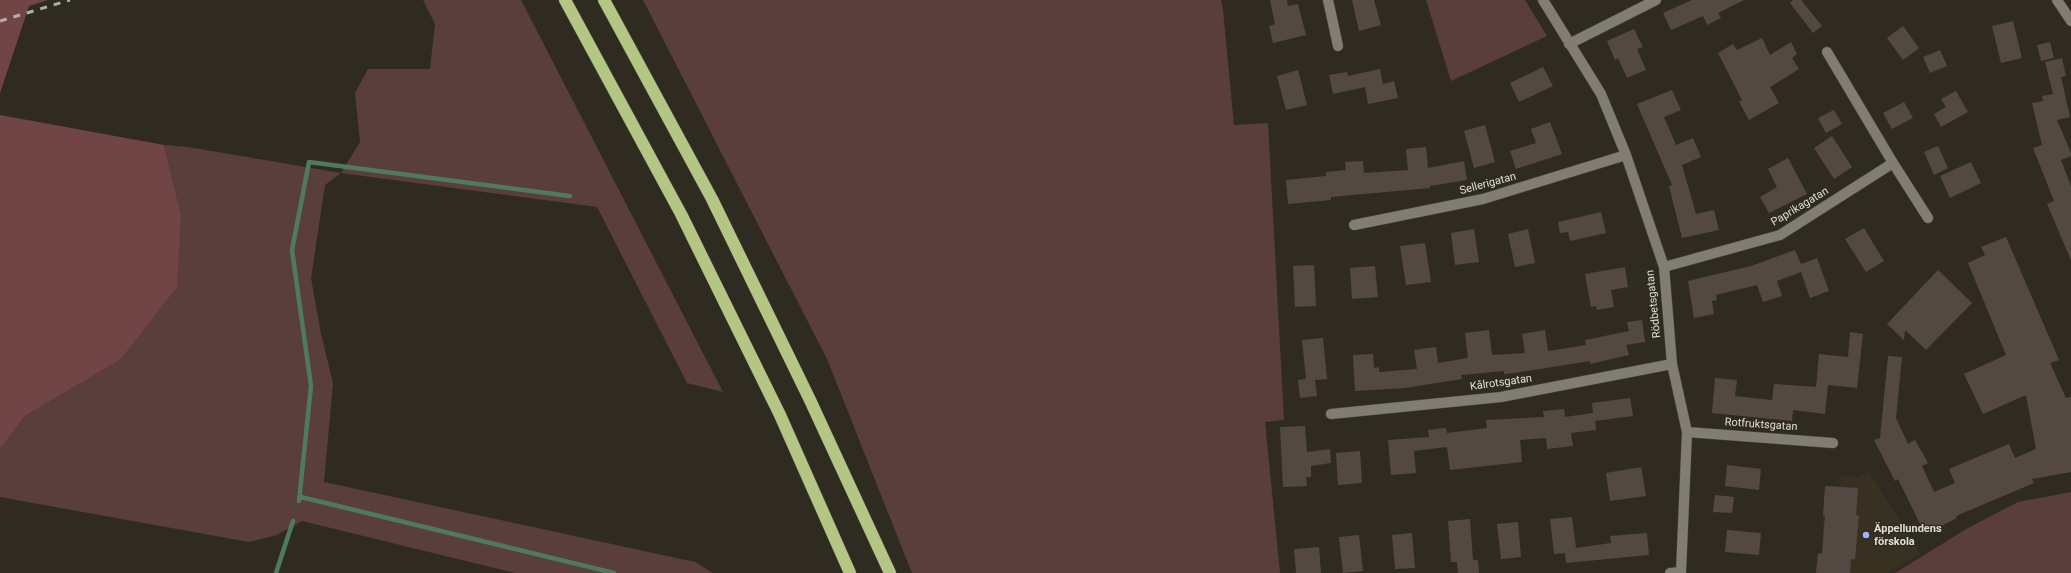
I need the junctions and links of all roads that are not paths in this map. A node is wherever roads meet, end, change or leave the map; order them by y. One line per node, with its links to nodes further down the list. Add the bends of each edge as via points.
1 (565, 0): 20 (highway, via 684,221 780,415)
2 (604, 0): 21 (highway, via 712,199 810,400)
3 (1328, 0): 9 (street)
4 (1543, 0): 8 (street, Rödbetsgatan)
5 (1656, 0): 8 (street)
6 (2057, 0): 7 (street)
7 (2071, 21)
8 (1569, 44): 11 (street, Rödbetsgatan, via 1601,94)
9 (1338, 46)
10 (1827, 52): 12 (street)
11 (1626, 155): 14 (street, Sellerigatan, via 1483,199); 15 (street, Rödbetsgatan)
12 (1893, 163): 13 (street); 15 (street, Paprikagatan, via 1780,235)
13 (1928, 218)
14 (1354, 225)
15 (1664, 267): 16 (street, Rödbetsgatan)
16 (1672, 364): 17 (street, Kålrotsgatan, via 1501,397); 18 (street, Rödbetsgatan)
17 (1331, 414)
18 (1687, 432): 19 (street, Rotfruktsgatan); 22 (street, Rödbetsgatan, via 1681,572)
19 (1833, 443)
20 (850, 573)
21 (890, 573)
22 (1670, 573)

